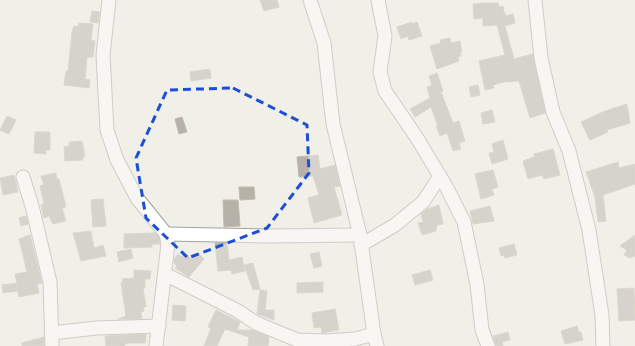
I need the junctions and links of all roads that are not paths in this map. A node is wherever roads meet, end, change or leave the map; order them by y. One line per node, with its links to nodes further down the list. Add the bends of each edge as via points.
1 (109, 0): 7 (street, via 103,55 107,130 117,160 137,198)
2 (310, 0): 8 (street, via 324,43 334,124)
3 (378, 0): 5 (street, via 385,36 380,72 386,91)
4 (535, 0): 16 (street, via 541,58 553,112 569,152 588,230 602,315)
5 (440, 176): 8 (street, via 423,202 394,225); 15 (street, via 464,222 477,284 482,330)
6 (23, 177): 11 (street, via 50,282)
7 (166, 234): 8 (street); 9 (street, via 168,244)
8 (361, 240): 12 (street)
9 (165, 274): 10 (street); 12 (street, via 238,311 256,323 297,340)
10 (158, 326): 11 (street, via 96,328); 14 (street)
11 (52, 333): 13 (street)
12 (376, 340)
13 (52, 346)
14 (156, 346)
15 (488, 346)
16 (603, 346)

